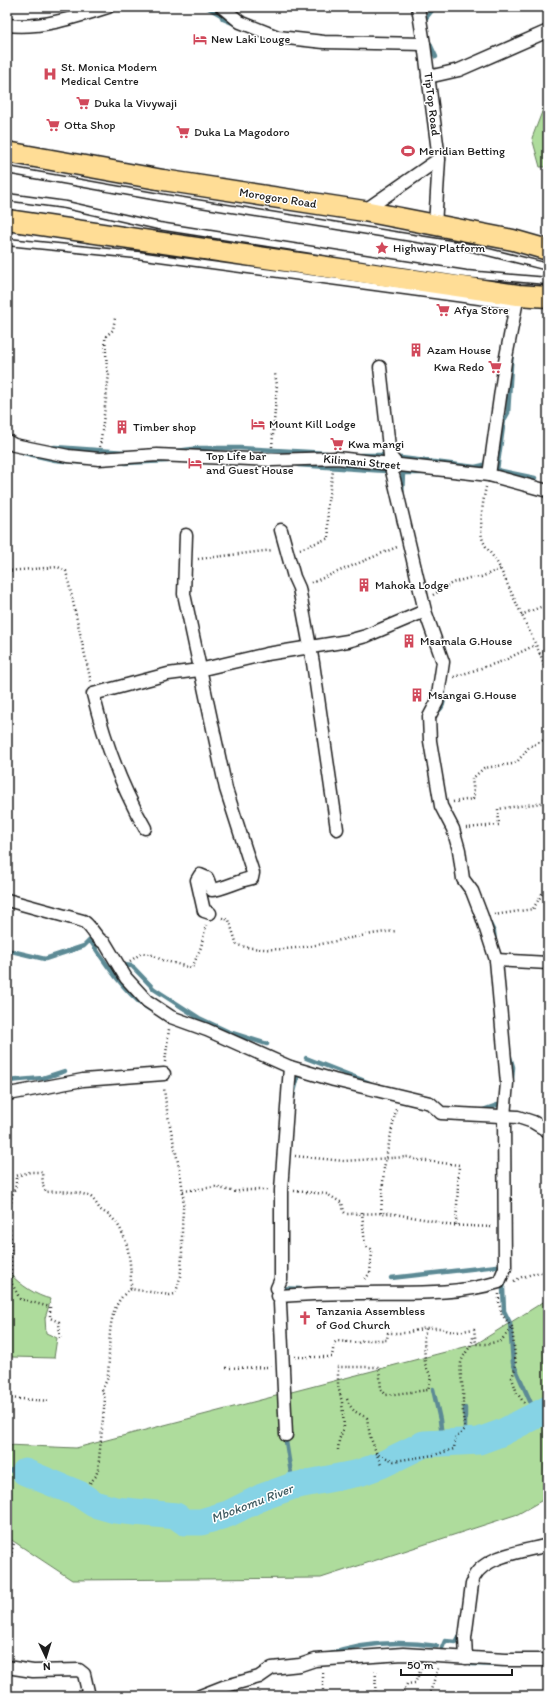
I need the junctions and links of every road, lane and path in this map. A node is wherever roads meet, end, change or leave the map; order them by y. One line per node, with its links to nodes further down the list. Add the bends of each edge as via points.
1 (108, 7): 4 (street, via 72,18 27,25)
2 (222, 7): 6 (street, via 240,22 278,37 332,42)
3 (418, 7): 6 (street, TipTop Road)
4 (7, 25)
5 (548, 31): 7 (street, via 459,70)
6 (424, 44): 7 (street, TipTop Road)
7 (428, 77): 9 (street, TipTop Road)
8 (7, 152): 12 (highway, Morogoro Road, via 163,180)
9 (439, 159): 12 (street); 14 (street, TipTop Road)
10 (7, 170): 17 (lane, Morogoro Road, via 170,199 468,246)
11 (7, 197): 18 (lane, via 66,205 159,226 466,274)
12 (364, 211): 14 (highway, Morogoro Road)
13 (7, 220): 20 (highway)
14 (435, 226): 16 (highway, Morogoro Road, via 513,240)
15 (7, 242): 20 (lane, via 137,255)
16 (548, 250)
17 (548, 267)
18 (548, 281)
19 (548, 297): 20 (highway)
20 (520, 302): 29 (street, via 505,362)
21 (115, 318): 26 (path, via 113,330 105,336 106,369 109,374)
22 (380, 367): 28 (street, via 390,456)
23 (275, 374): 27 (path, via 277,385)
24 (7, 441): 26 (street, Kilimani Street, via 68,456)
25 (337, 458): 27 (street, Kilimani Street); 28 (street, Kilimani Street); 34 (path, via 327,507 330,538)
26 (99, 459): 27 (street, Kilimani Street, via 158,455)
27 (272, 460)
28 (398, 466): 29 (street, Kilimani Street); 33 (street, via 392,471)
29 (489, 475): 30 (street, Kilimani Street); 36 (path, via 481,520 484,543)
30 (548, 491)
31 (281, 530): 34 (street)
32 (186, 535): 35 (street)
33 (408, 541): 38 (path); 40 (street)
34 (288, 550): 35 (path); 38 (street)
35 (185, 561): 46 (street, via 184,594)
36 (500, 568): 40 (path, via 481,578 469,578 452,583); 41 (path)
37 (7, 570): 49 (path, via 58,567 66,571)
38 (299, 588): 43 (street)
39 (548, 604): 41 (path)
40 (424, 606): 43 (street, via 366,636); 48 (street, via 443,662)
41 (521, 615): 42 (path)
42 (535, 645): 45 (path); 48 (path, via 500,663)
43 (310, 648): 46 (street, via 267,654); 54 (street)
44 (548, 651): 45 (path)
45 (539, 654): 47 (path)
46 (199, 670): 49 (street, via 168,674); 58 (street, via 210,708 226,789 253,873 252,878 216,890 212,890 207,878 200,875 197,880 204,911)
47 (548, 679)
48 (440, 680): 52 (street, via 437,702 429,717 430,741)
49 (93, 694): 53 (street, via 107,746)
50 (548, 738): 52 (path, via 529,747 517,762 484,768 472,779 473,799)
51 (548, 802): 55 (path, via 498,809 498,825)
52 (441, 806): 55 (street)
53 (145, 828)
54 (337, 829)
55 (453, 829): 59 (street, via 463,879 472,892)
56 (548, 895): 59 (path, via 542,894 533,909)
57 (7, 900): 63 (street, via 86,923 102,942 105,942)
58 (210, 913): 60 (path, via 229,920 237,945 258,950 299,948); 63 (path, via 201,947 192,968 150,954 142,954)
59 (482, 917): 61 (street)
60 (397, 931)
61 (496, 960): 62 (street); 69 (street, via 507,1083)
62 (548, 963)
63 (118, 967): 64 (street, via 146,1001)
64 (171, 1017): 65 (street); 66 (path)
65 (290, 1067): 68 (street); 71 (street)
66 (164, 1074): 67 (street, via 83,1080 14,1094); 75 (path, via 168,1115)
67 (7, 1093)
68 (395, 1095): 69 (street, via 430,1103 441,1113); 72 (path, via 396,1108)
69 (504, 1116): 70 (street, via 518,1117); 79 (street)
70 (548, 1131)
71 (282, 1155): 72 (path, via 344,1161); 74 (street)
72 (387, 1157): 77 (path); 78 (path, via 408,1157 459,1165)
73 (267, 1190): 75 (path, via 236,1192 215,1188)
74 (281, 1190): 76 (path, via 326,1194 342,1202 344,1212); 86 (street)
75 (183, 1191): 84 (path, via 183,1250 176,1292 170,1296)
76 (362, 1212): 77 (path); 85 (path, via 365,1246 372,1252 370,1273 360,1284)
77 (381, 1213): 78 (path)
78 (456, 1225): 79 (path)
79 (505, 1228): 82 (street, via 505,1268)
80 (548, 1270): 82 (path)
81 (11, 1282): 83 (path); 84 (path, via 9,1218 16,1176 42,1172 46,1192 62,1191 90,1196 100,1209 113,1218 128,1249); 90 (path, via 20,1299 50,1307 50,1318 60,1322)
82 (500, 1285): 85 (street, via 420,1294); 87 (path, via 499,1303 502,1315)
83 (7, 1286)
84 (131, 1289): 102 (path, via 120,1301 112,1316 108,1375 102,1388 105,1400 98,1469)
85 (359, 1293): 86 (street)
86 (279, 1296): 91 (street)
87 (512, 1326): 89 (path, via 501,1342 486,1344 476,1344); 97 (path, via 516,1365 512,1378)
88 (426, 1328): 89 (path, via 442,1328 457,1332); 91 (path, via 405,1333 388,1333 387,1340 363,1340 358,1343 337,1341 334,1343 332,1357); 99 (path, via 425,1364 431,1377 428,1390 386,1395 381,1389 379,1367 338,1367 344,1427)
89 (474, 1329): 100 (path, via 473,1343 461,1362 461,1410 465,1429 455,1439 454,1449 394,1461)
90 (60, 1338)
91 (282, 1357): 93 (street)
92 (226, 1368): 93 (path, via 274,1367)
93 (283, 1374): 98 (street)
94 (7, 1398): 96 (path)
95 (347, 1399): 100 (path, via 352,1410 367,1418)
96 (50, 1401)
97 (524, 1403)
98 (286, 1435)
99 (338, 1450)
100 (375, 1453): 101 (path)
101 (382, 1465)
102 (90, 1483)
103 (7, 1543): 105 (path, via 14,1543)
104 (548, 1545): 108 (street, via 504,1555 477,1572 473,1580 465,1638)
105 (7, 1567)
106 (389, 1654): 107 (street); 109 (street); 117 (path, via 376,1657)
107 (446, 1656): 108 (street); 119 (path, via 438,1667)
108 (466, 1658): 110 (street)
109 (324, 1660): 115 (street, via 272,1668 260,1677); 116 (path)
110 (548, 1660)
111 (423, 1662): 118 (path, via 418,1680 407,1684)
112 (7, 1667): 114 (street, via 33,1671 79,1670 84,1674)
113 (548, 1669): 120 (path)
114 (89, 1696)
115 (200, 1696)
116 (323, 1696)
117 (375, 1696)
118 (402, 1696)
119 (429, 1696)
120 (546, 1696)

